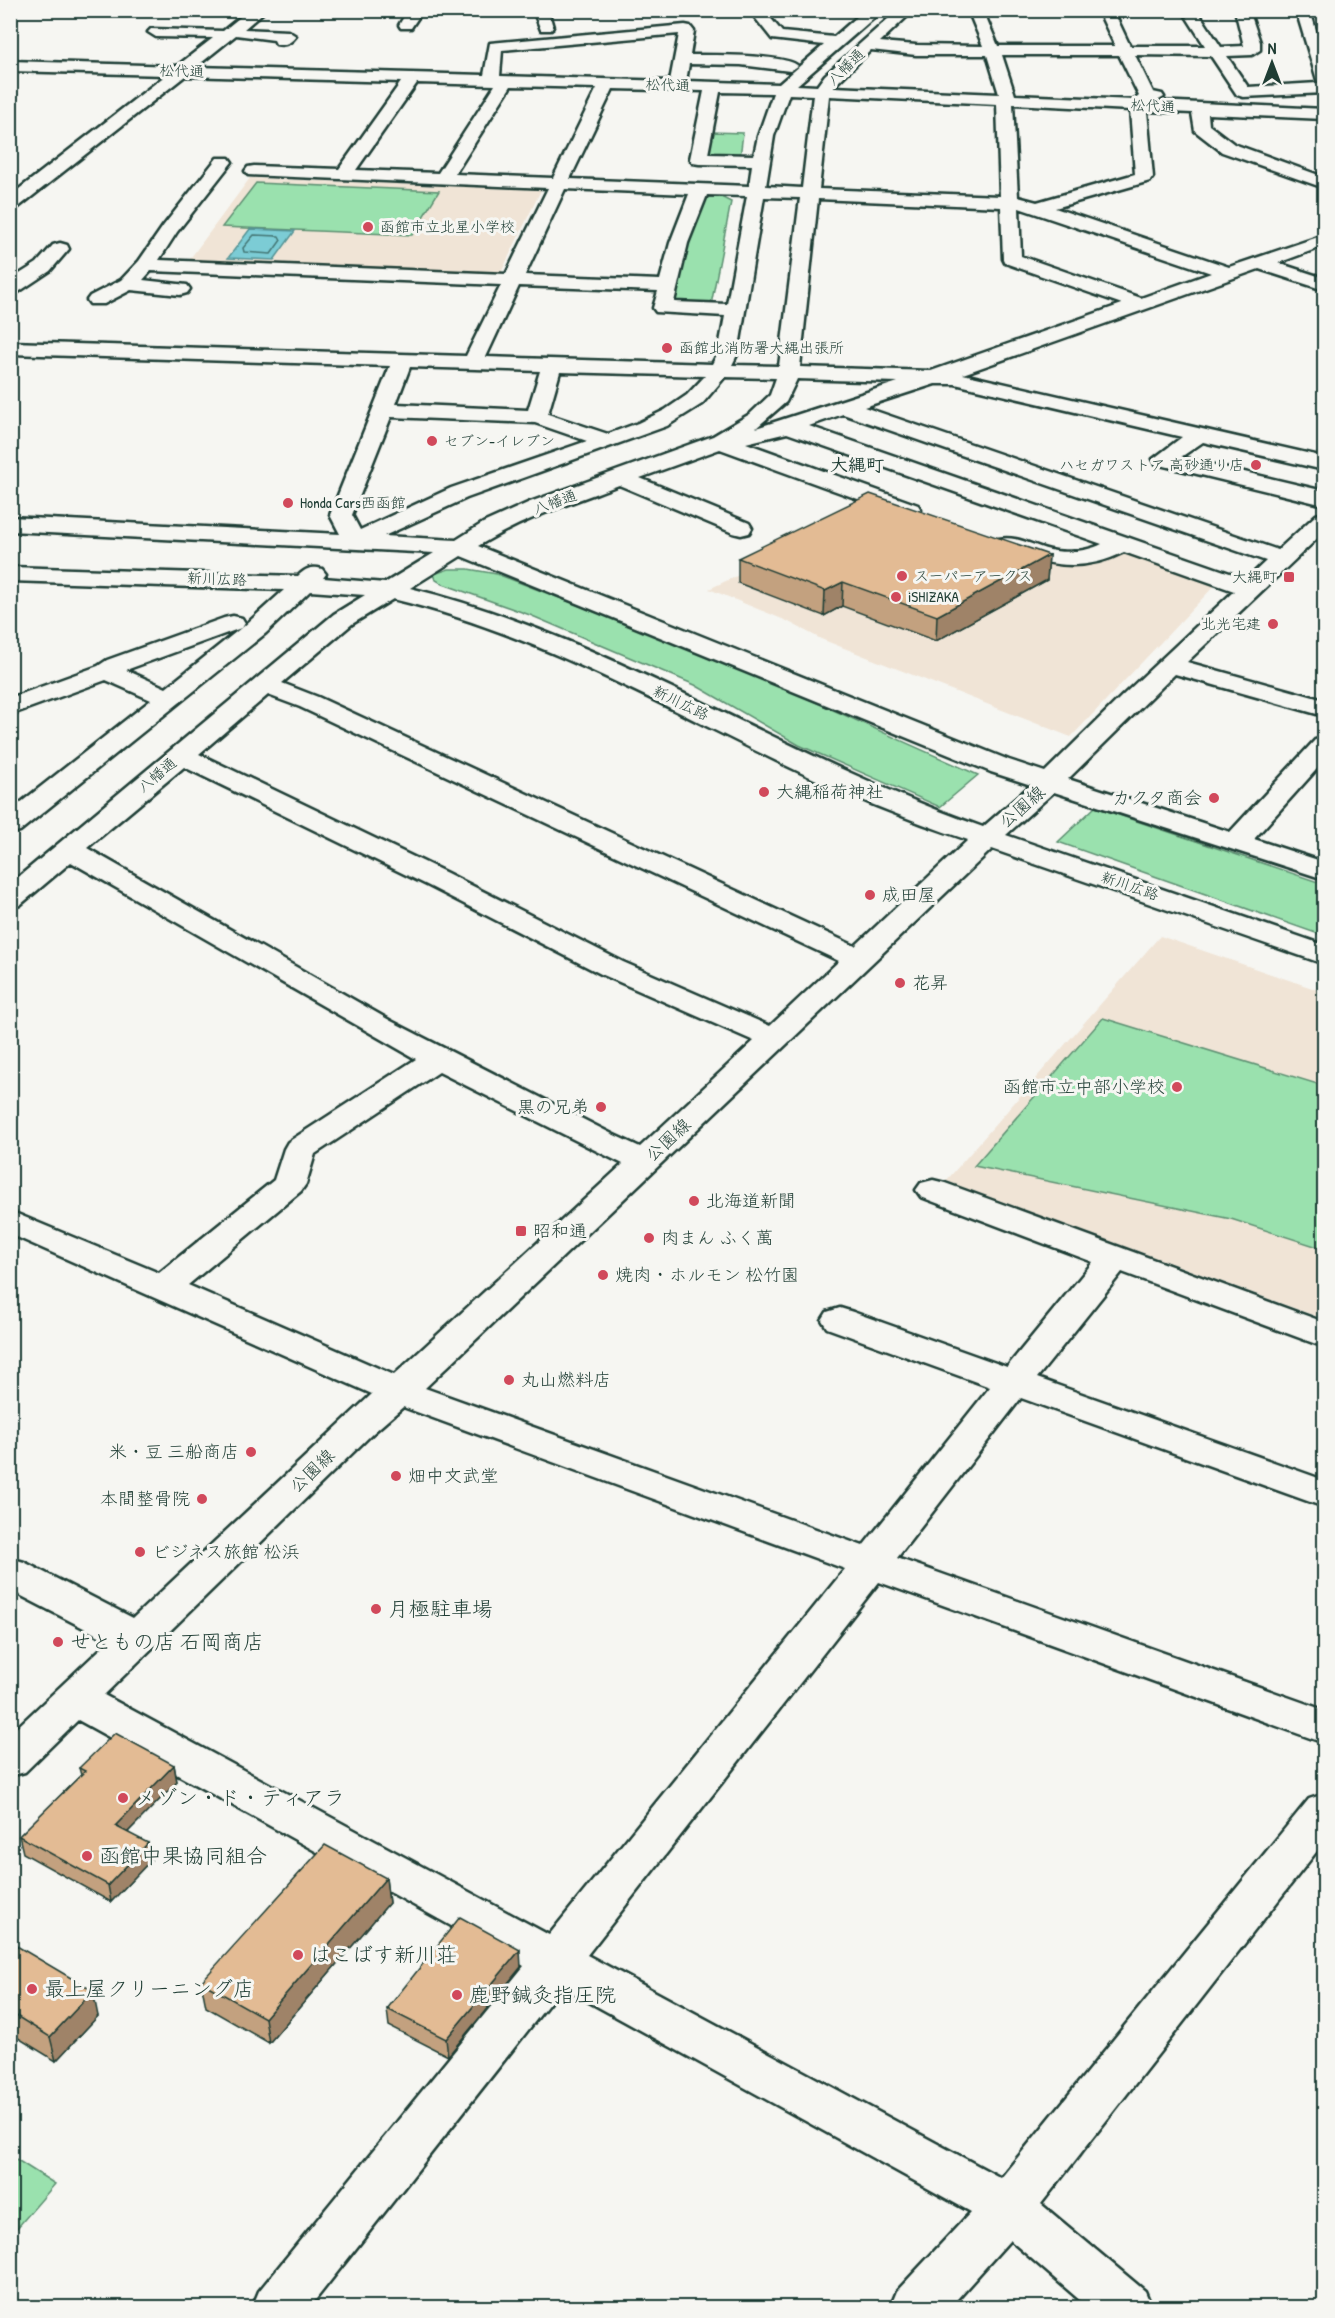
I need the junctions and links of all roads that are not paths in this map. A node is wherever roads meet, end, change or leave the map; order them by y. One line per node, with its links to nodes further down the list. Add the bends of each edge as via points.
1 (416, 10): 12 (street)
2 (540, 10): 13 (street)
3 (756, 10): 18 (street, via 777,36)
4 (873, 10): 18 (street, 八幡通)
5 (907, 10): 19 (street, 八幡通)
6 (975, 10): 20 (street)
7 (1105, 10): 21 (street)
8 (1189, 10): 22 (street)
9 (1242, 10): 22 (street, via 1252,50)
10 (1303, 10): 30 (street)
11 (264, 16): 26 (street)
12 (406, 25)
13 (546, 27)
14 (156, 32): 16 (street)
15 (242, 33): 17 (street, via 288,36)
16 (217, 34)
17 (281, 41)
18 (837, 42): 33 (street, 八幡通)
19 (868, 45): 20 (street); 35 (street, 八幡通)
20 (993, 51): 21 (street); 37 (street, via 1007,94)
21 (1126, 51): 22 (street); 38 (street)
22 (1216, 52): 36 (street)
23 (681, 59): 25 (street); 28 (street, via 685,29 495,46); 29 (street)
24 (10, 66): 26 (street, 松代通)
25 (790, 66)
26 (183, 71): 27 (street, 松代通); 52 (street)
27 (412, 78): 28 (street, 松代通); 44 (street)
28 (499, 78): 31 (street, 松代通); 45 (street)
29 (678, 81)
30 (1324, 81)
31 (607, 84): 32 (street, 松代通); 46 (street)
32 (713, 87): 33 (street, 松代通); 41 (street, via 699,159)
33 (783, 88): 35 (street, 松代通); 41 (street)
34 (1324, 88): 36 (street)
35 (822, 90): 37 (street, 松代通); 50 (street, 八幡通)
36 (1243, 92): 38 (street)
37 (1005, 99): 38 (street, 松代通); 51 (street)
38 (1142, 101): 40 (street, 松代通); 53 (street, via 1144,177)
39 (1200, 112): 47 (street, via 1201,127 1228,148)
40 (1324, 114)
41 (761, 160): 49 (street)
42 (223, 162): 57 (street)
43 (254, 171): 44 (street)
44 (344, 174): 45 (street)
45 (444, 178): 46 (street)
46 (559, 183): 48 (street); 59 (street)
47 (1324, 183)
48 (700, 189): 49 (street); 62 (street, via 679,243)
49 (756, 191): 50 (street); 69 (street)
50 (810, 194): 51 (street); 75 (street, 八幡通)
51 (1008, 202): 53 (street); 68 (street, via 1012,259)
52 (10, 205)
53 (1037, 208): 58 (street)
54 (1321, 243): 56 (street)
55 (60, 249): 63 (street, via 35,275)
56 (1260, 263): 58 (street); 61 (street)
57 (146, 265): 59 (street); 60 (street)
58 (1231, 274): 68 (street)
59 (511, 280): 62 (street); 67 (street)
60 (128, 284): 64 (street); 65 (street)
61 (1324, 284)
62 (669, 286): 69 (street, via 663,308)
63 (10, 289)
64 (196, 290)
65 (97, 300)
66 (477, 302): 67 (street)
67 (500, 303): 72 (street)
68 (1142, 305): 76 (street)
69 (734, 310): 74 (street, via 728,353)
70 (19, 354): 71 (street)
71 (403, 360): 72 (street); 78 (street)
72 (473, 362): 73 (street)
73 (552, 364): 74 (street); 79 (street)
74 (721, 370): 75 (street); 82 (street, via 701,396 675,415)
75 (789, 372): 76 (street); 83 (street, 八幡通, via 779,398)
76 (934, 377): 77 (street); 81 (street, via 956,378)
77 (842, 407): 80 (street); 97 (street)
78 (383, 410): 79 (street); 94 (street, via 341,515)
79 (537, 417): 82 (street)
80 (788, 426): 83 (street); 95 (street)
81 (1198, 435): 84 (street); 86 (street, via 1164,459)
82 (607, 441): 94 (street, via 459,493)
83 (721, 441): 85 (street, 八幡通); 87 (street)
84 (1324, 463)
85 (621, 478): 89 (street); 96 (street, 八幡通, via 538,507)
86 (1324, 498)
87 (936, 519)
88 (10, 524): 90 (street)
89 (741, 528)
90 (152, 531): 92 (street); 94 (street)
91 (1319, 532): 97 (street, 公園線)
92 (10, 537)
93 (992, 539): 95 (street, via 1051,558 1098,556)
94 (355, 541): 96 (street); 101 (street)
95 (1122, 543): 102 (street)
96 (459, 547): 103 (street, 八幡通); 113 (street, via 1000,766)
97 (1282, 559): 102 (street, 公園線)
98 (10, 562): 100 (street)
99 (10, 574): 100 (street, 新川広路)
100 (124, 576): 101 (street, 新川広路)
101 (303, 583): 103 (street, 新川広路); 108 (street, via 257,628)
102 (1251, 589): 105 (street, 公園線)
103 (387, 590): 107 (street, 八幡通, via 343,619); 115 (street, 新川広路, via 502,623 677,699 794,759 936,820)
104 (233, 623): 106 (street)
105 (1171, 664): 110 (street); 113 (street, 公園線)
106 (107, 671): 108 (street); 109 (street)
107 (263, 686): 112 (street, 八幡通); 121 (street, via 309,702)
108 (168, 698): 114 (street)
109 (12, 705)
110 (1324, 708)
111 (1324, 746): 116 (street)
112 (181, 755): 117 (street, 八幡通); 122 (street, via 612,968)
113 (1051, 781): 115 (street, 公園線); 116 (street)
114 (11, 823)
115 (988, 837): 120 (street, 新川広路); 121 (street, 公園線)
116 (1236, 842): 118 (street)
117 (69, 850): 119 (street, 八幡通); 123 (street)
118 (1324, 871)
119 (10, 899)
120 (1324, 955)
121 (859, 959): 122 (street, 公園線)
122 (775, 1039): 124 (street, 公園線)
123 (439, 1058): 124 (street); 128 (street, via 300,1149 289,1184)
124 (645, 1162): 132 (street, 公園線)
125 (933, 1190): 127 (street)
126 (10, 1221): 128 (street)
127 (1116, 1257): 130 (street); 131 (street)
128 (163, 1288): 132 (street)
129 (840, 1320): 131 (street)
130 (1324, 1335)
131 (1014, 1382): 133 (street); 134 (street)
132 (397, 1392): 134 (street); 136 (street, 公園線)
133 (1324, 1494)
134 (871, 1563): 138 (street); 141 (street)
135 (10, 1572): 136 (street)
136 (138, 1638): 137 (street, 公園線)
137 (74, 1698): 139 (street, 公園線); 141 (street)
138 (1324, 1728)
139 (10, 1760)
140 (1324, 1811): 142 (street)
141 (555, 1959): 142 (street); 143 (street)
142 (1008, 2207): 144 (street); 145 (street)
143 (277, 2307)
144 (915, 2307)
145 (1127, 2307)

